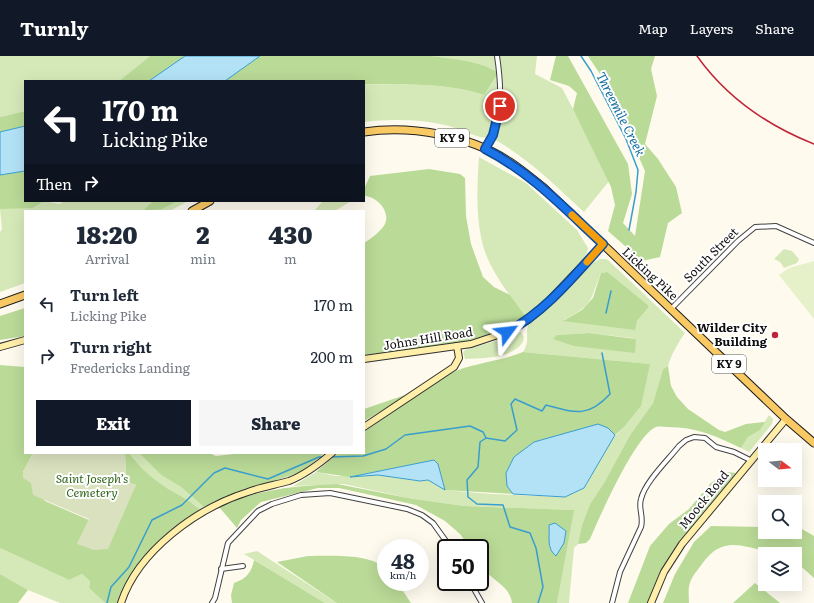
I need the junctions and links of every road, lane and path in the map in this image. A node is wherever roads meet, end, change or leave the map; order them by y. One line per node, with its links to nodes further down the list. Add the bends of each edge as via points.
1 (497, 56): 3 (street, via 501,93 499,117)
2 (365, 132): 3 (main road, Licking Pike / KY 9, via 401,130 427,133)
3 (485, 149): 7 (main road, Licking Pike / KY 9, via 509,161 544,188)
4 (208, 202): 5 (main road)
5 (194, 210)
6 (814, 243): 10 (street, South Street, via 776,226 755,227)
7 (603, 244): 10 (main road, Licking Pike / KY 9); 12 (main road, Johns Hill Road, via 528,320 495,338)
8 (24, 295): 9 (main road)
9 (0, 304)
10 (671, 309): 15 (main road, Licking Pike / KY 9)
11 (24, 340): 13 (main road)
12 (457, 346): 14 (main road, Johns Hill Road); 16 (main road, via 459,358 454,367)
13 (0, 347)
14 (365, 359)
15 (786, 419): 17 (main road, Licking Pike / KY 9); 19 (main road, Moock Road)
16 (365, 426)
17 (814, 442)
18 (331, 454): 24 (main road, via 312,469 288,481 231,498 192,520 139,566)
19 (750, 460): 27 (street, via 716,447 705,438 694,437 679,446 643,492 640,501 643,522 620,572); 28 (main road, Moock Road, via 673,557)
20 (445, 539): 22 (street, via 436,526 416,512 344,495 317,493 284,500 258,511 228,543)
21 (242, 566): 22 (street)
22 (221, 569): 25 (street)
23 (475, 591): 26 (street)
24 (121, 603)
25 (212, 603)
26 (482, 603)
27 (612, 603)
28 (651, 603)

